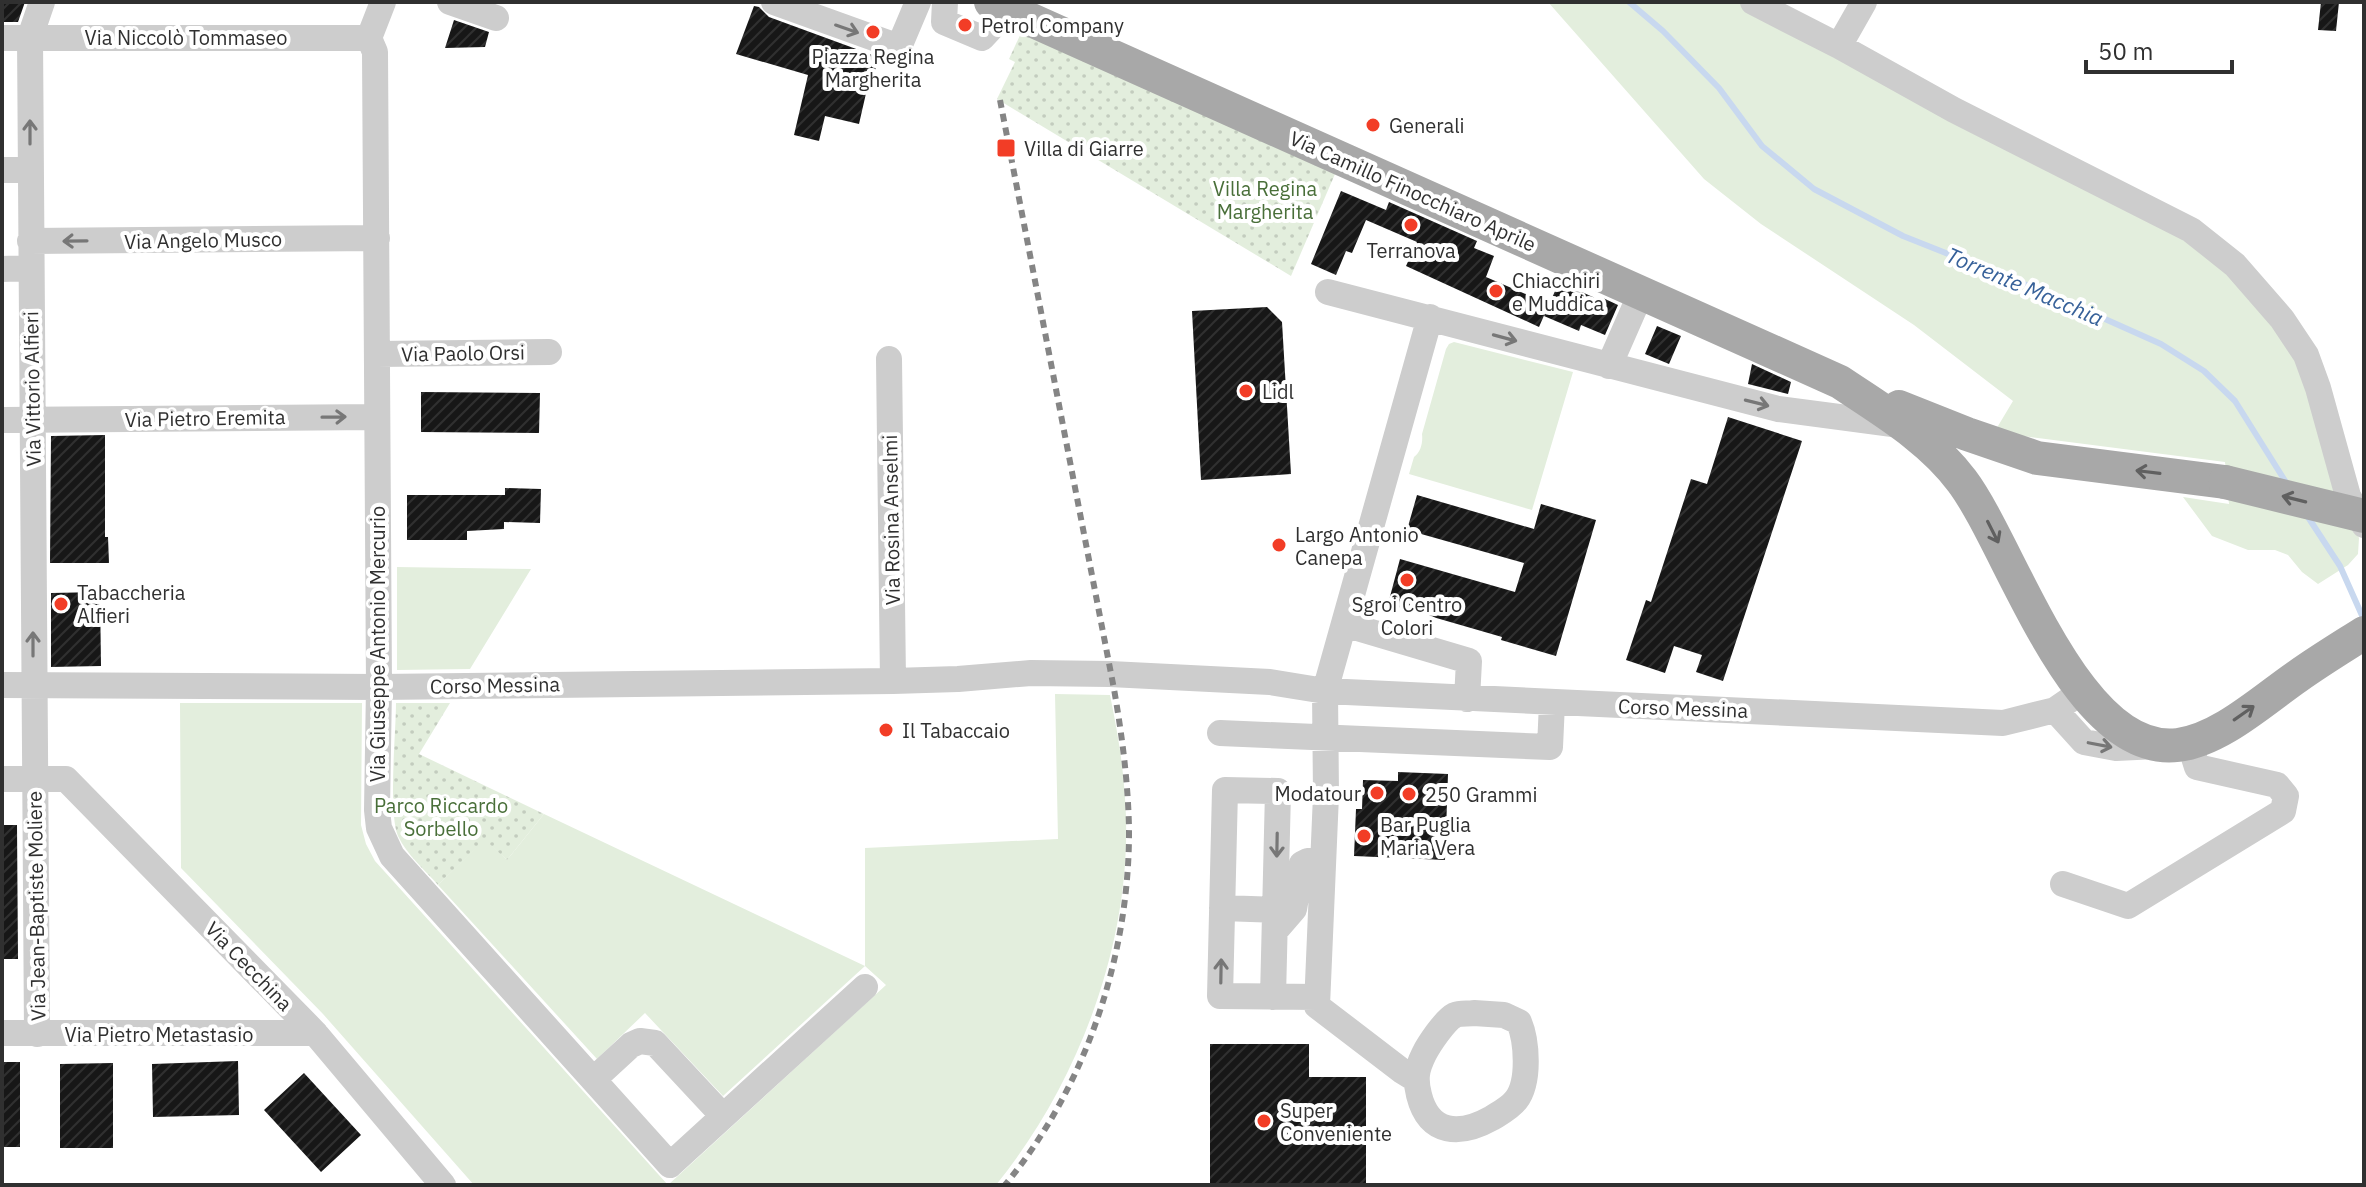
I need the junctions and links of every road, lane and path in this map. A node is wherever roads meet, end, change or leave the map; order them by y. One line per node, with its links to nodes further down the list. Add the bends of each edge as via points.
1 (42, 2): 11 (street, Via Vittorio Alfieri)
2 (383, 2): 13 (street)
3 (450, 2): 10 (street)
4 (918, 2): 8 (street, one-way to 4, via 899,47)
5 (945, 2): 9 (street, via 944,22 982,38)
6 (1753, 2): 14 (street)
7 (1864, 2): 14 (street)
8 (787, 5)
9 (999, 6): 22 (main road, Via Camillo Finocchiaro Aprile)
10 (496, 18)
11 (30, 37): 12 (street, Via Niccolò Tommaseo); 13 (street, Via Niccolò Tommaseo); 16 (street, Via Vittorio Alfieri, one-way to 11)
12 (2, 38)
13 (369, 38): 17 (street, Via Giuseppe Antonio Mercurio, via 375,52)
14 (1839, 46): 36 (street, via 2191,230 2235,265 2306,355 2348,496)
15 (2, 170): 16 (street)
16 (30, 170): 18 (street, Via Vittorio Alfieri)
17 (377, 238): 18 (street, Via Angelo Musco, one-way to 18); 25 (street, Via Giuseppe Antonio Mercurio)
18 (30, 241): 19 (street, Via Vittorio Alfieri)
19 (30, 268): 20 (street); 31 (street, Via Vittorio Alfieri)
20 (2, 269)
21 (1328, 292): 23 (street)
22 (1641, 293): 27 (street); 28 (main road, Via Camillo Finocchiaro Aprile)
23 (1430, 317): 27 (street, one-way to 27); 37 (street)
24 (549, 352): 25 (street, Via Paolo Orsi)
25 (377, 354): 29 (street, Via Giuseppe Antonio Mercurio)
26 (889, 359): 39 (street, Via Rosina Anselmi)
27 (1609, 366): 32 (street, one-way to 32, via 1778,409)
28 (1840, 382): 32 (main road, Via Camillo Finocchiaro Aprile); 33 (main road)
29 (377, 417): 31 (street, Via Pietro Eremita, one-way to 29); 42 (street, Via Giuseppe Antonio Mercurio)
30 (2, 420): 31 (street, Via Pietro Eremita)
31 (32, 420): 41 (street, Via Vittorio Alfieri, one-way to 31)
32 (1903, 425): 34 (main road, Via Camillo Finocchiaro Aprile)
33 (2037, 458): 34 (main road, via 1971,454 1960,464); 35 (main road, one-way to 33, bridge, via 2225,482)
34 (1961, 479): 44 (main road, Via Camillo Finocchiaro Aprile, one-way to 44, via 2042,630)
35 (2364, 516)
36 (2364, 525)
37 (1344, 624): 43 (street); 45 (street, via 1469,661)
38 (2364, 633): 50 (main road, one-way to 38, via 2220,730)
39 (893, 681): 42 (street, Corso Messina); 43 (street, Corso Messina, via 1110,674 1270,682)
40 (2, 685): 41 (street, Corso Messina)
41 (33, 686): 42 (street, Corso Messina); 51 (street, Via Vittorio Alfieri)
42 (379, 687): 63 (street, Via Giuseppe Antonio Mercurio, via 377,810 392,856)
43 (1318, 690): 45 (street, Corso Messina); 49 (street)
44 (2084, 690): 47 (street); 50 (main road, Via Camillo Finocchiaro Aprile, via 2130,736)
45 (1467, 699): 46 (street, Corso Messina)
46 (1552, 703): 47 (street, Corso Messina, via 2003,723); 49 (street, via 1550,747)
47 (2055, 710): 50 (street, one-way to 50, via 2084,742 2116,748)
48 (1220, 733): 49 (street)
49 (1326, 738): 53 (street)
50 (2174, 744): 54 (street, via 2197,767 2277,785 2286,796 2283,811 2128,906)
51 (35, 778): 52 (street, Via Cecchina); 61 (street, Via Cecchina, via 66,779); 62 (street, Via Jean-Baptiste Moliere)
52 (2, 779)
53 (1323, 860): 56 (street, via 1302,864 1294,909); 59 (street)
54 (2063, 884)
55 (1222, 908): 56 (street); 56 (street, one-way to 56, via 1225,790 1278,791); 58 (street, one-way to 55, via 1220,996)
56 (1275, 920): 58 (street)
57 (865, 987): 65 (street, Via Giuseppe Antonio Mercurio)
58 (1273, 997): 59 (street)
59 (1317, 997): 64 (street, via 1317,1006)
60 (2, 1033): 62 (street, Via Pietro Metastasio)
61 (315, 1033): 62 (street, Via Pietro Metastasio); 66 (street, Via Cecchina)
62 (37, 1034)
63 (594, 1079): 65 (street, via 631,1045 655,1043); 65 (street, Via Giuseppe Antonio Mercurio, via 670,1165)
64 (1415, 1079): 64 (street, via 1423,1111 1436,1124 1455,1130 1476,1127 1504,1111 1524,1084 1525,1037 1519,1022 1504,1015 1455,1016 1425,1053)
65 (723, 1116)
66 (443, 1185)

